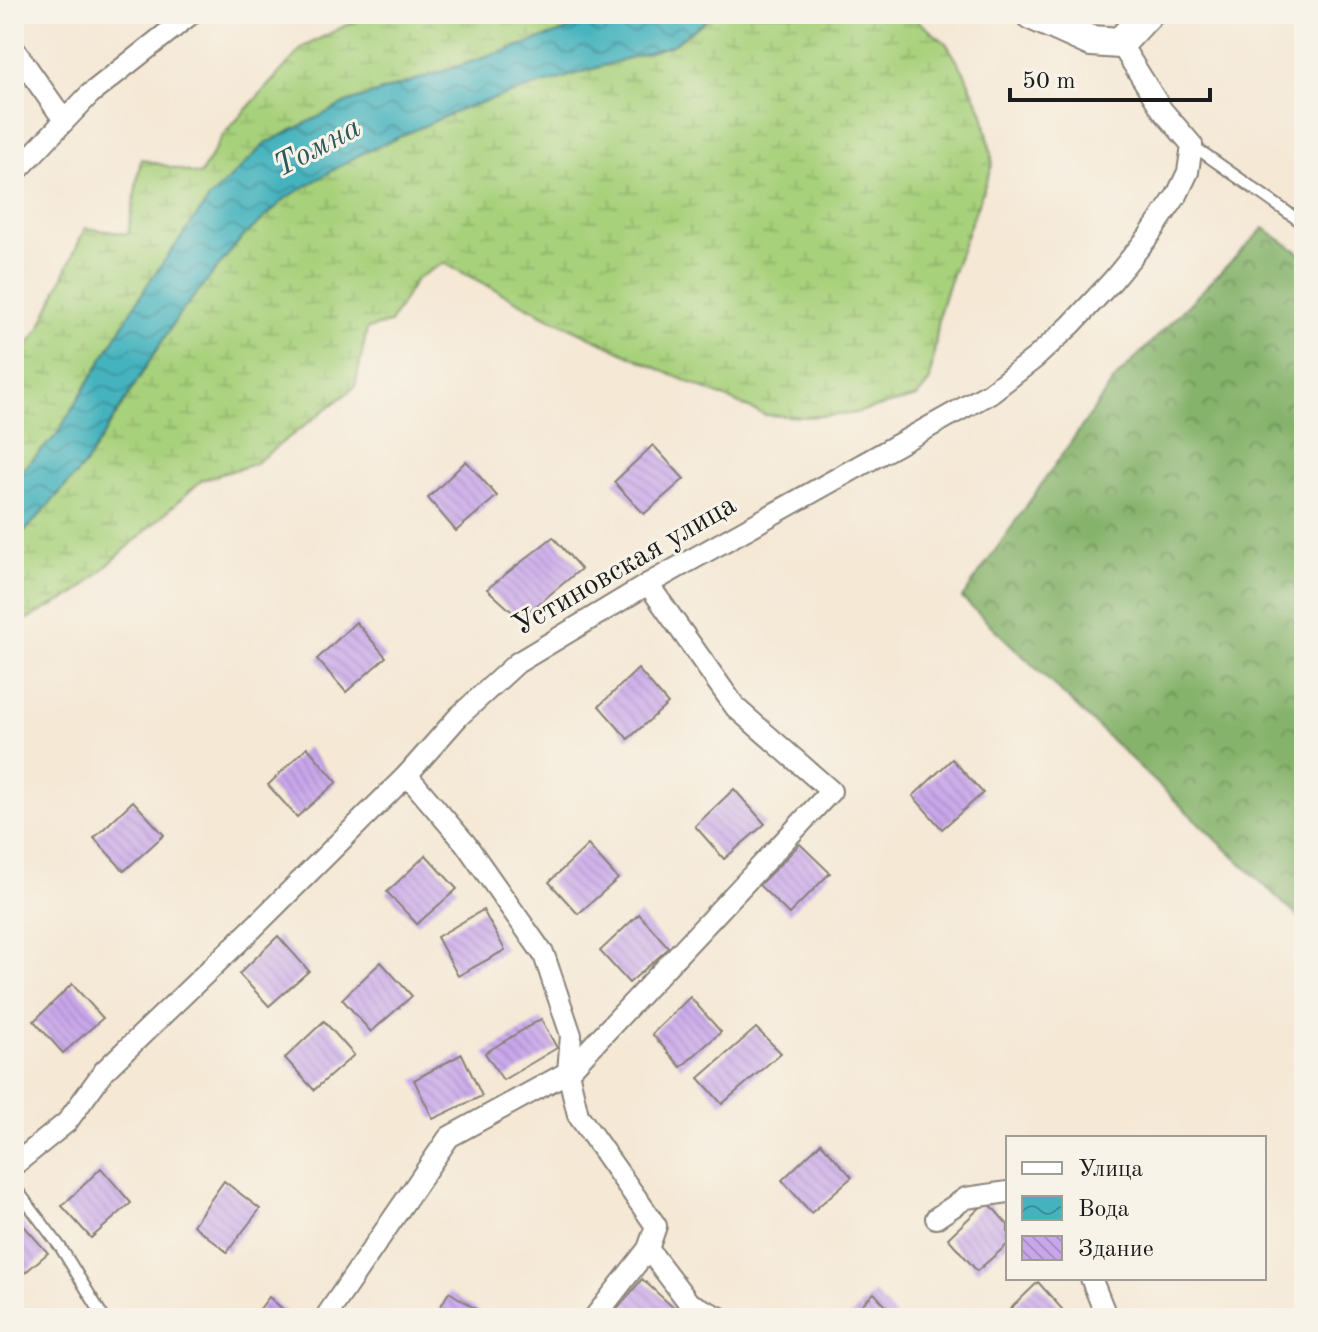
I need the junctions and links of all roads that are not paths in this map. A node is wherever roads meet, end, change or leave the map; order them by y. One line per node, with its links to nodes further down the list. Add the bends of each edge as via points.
1 (191, 14): 6 (street)
2 (1031, 14): 4 (street, via 1091,41)
3 (1147, 14): 4 (street)
4 (1120, 43): 7 (street, via 1162,110)
5 (14, 49): 6 (street)
6 (64, 120): 8 (street)
7 (1192, 145): 9 (lane); 10 (street, Устиновская улица, via 1188,172 1148,237 1035,358 990,393)
8 (14, 174)
9 (1304, 224)
10 (648, 584): 11 (street, Устиновская улица, via 517,663 459,716); 12 (street, via 736,708 831,791)
11 (407, 775): 12 (street, via 465,843 544,955 571,1035); 13 (street, Устиновская улица, via 104,1071 67,1122)
12 (568, 1072): 17 (street, via 578,1115 656,1226); 20 (street, via 449,1137)
13 (14, 1165)
14 (14, 1186): 19 (lane)
15 (1006, 1192): 16 (street, via 966,1198)
16 (936, 1218)
17 (648, 1249): 21 (street); 22 (street, via 689,1303)
18 (1092, 1280): 23 (street)
19 (104, 1318)
20 (325, 1318)
21 (594, 1318)
22 (721, 1318)
23 (1107, 1318)

